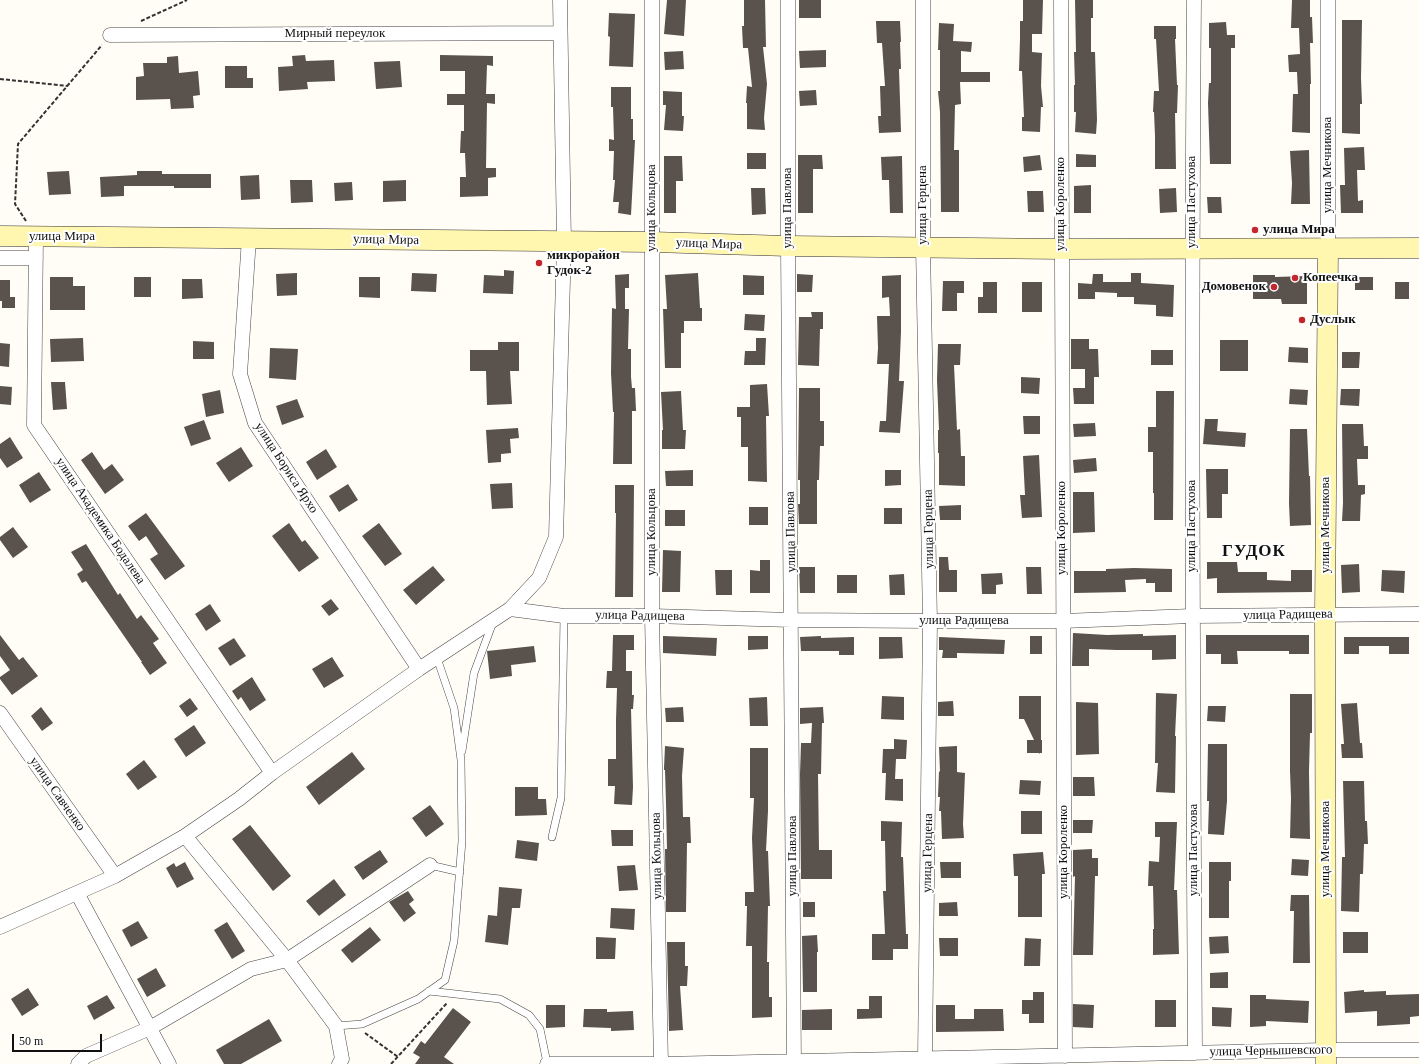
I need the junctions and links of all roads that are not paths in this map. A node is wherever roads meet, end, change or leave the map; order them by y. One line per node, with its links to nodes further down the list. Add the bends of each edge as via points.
1 (560, 0): 8 (street)
2 (652, 0): 14 (street, улица Кольцова)
3 (788, 0): 15 (street, улица Павлова)
4 (923, 0): 16 (street, улица Герцена)
5 (1061, 0): 19 (street, улица Короленко)
6 (1194, 0): 17 (street, улица Пастухова)
7 (1328, 0): 20 (street, улица Мечникова)
8 (560, 33): 9 (street, Мирный переулок); 13 (street)
9 (110, 35)
10 (0, 236): 11 (main road, улица Мира)
11 (36, 236): 12 (main road, улица Мира); 22 (street, улица Академика Бодалева)
12 (249, 238): 13 (main road, улица Мира); 34 (street, улица Бориса Ярхо, via 240,374 255,423)
13 (564, 242): 14 (main road, улица Мира); 23 (street, via 556,536 539,578)
14 (652, 242): 15 (main road, улица Мира); 27 (street, улица Кольцова)
15 (788, 246): 16 (main road, улица Мира); 30 (street, улица Павлова)
16 (923, 247): 19 (main road, улица Мира); 31 (street, улица Герцена)
17 (1192, 248): 19 (main road, улица Мира); 20 (main road, улица Мира); 28 (street, улица Пастухова)
18 (1419, 248): 20 (main road, улица Мира)
19 (1062, 249): 32 (street, улица Короленко)
20 (1328, 249): 24 (main road, улица Мечникова)
21 (0, 258): 22 (street)
22 (36, 258): 37 (street, улица Академика Бодалева, via 34,426)
23 (510, 609): 26 (street, улица Радищева); 29 (street)
24 (1325, 614): 25 (street, улица Радищева); 28 (street, улица Радищева); 52 (main road, улица Мечникова)
25 (1419, 614)
26 (564, 616): 27 (street, улица Радищева); 39 (lane, via 561,798)
27 (652, 616): 30 (street, улица Радищева); 60 (street, улица Кольцова)
28 (1192, 616): 32 (street, улица Радищева); 50 (street, улица Пастухова)
29 (494, 620): 33 (street); 36 (lane, via 474,673)
30 (792, 620): 31 (street, улица Радищева); 55 (street, улица Павлова)
31 (930, 621): 32 (street, улица Радищева); 53 (street, улица Герцена)
32 (1063, 621): 51 (street, улица Короленко)
33 (437, 658): 34 (street); 36 (lane, via 454,708)
34 (419, 669): 37 (street)
35 (0, 713): 42 (street, улица Савченко)
36 (461, 760): 41 (lane)
37 (272, 773): 38 (street)
38 (185, 836): 42 (street); 45 (street)
39 (552, 836)
40 (430, 865): 41 (lane); 45 (street)
41 (460, 872): 46 (lane, via 454,941 445,980)
42 (115, 876): 43 (street)
43 (77, 892): 44 (street); 48 (street)
44 (0, 927)
45 (287, 960): 47 (street); 48 (street, via 251,969)
46 (429, 991): 47 (lane, via 418,999 362,1024); 59 (lane, via 500,999 529,1015 540,1029)
47 (336, 1026): 58 (street, via 342,1059)
48 (150, 1028): 56 (street, via 86,1056); 57 (street)
49 (1419, 1050): 52 (street, улица Чернышевского)
50 (1195, 1053): 51 (street, улица Чернышевского); 54 (street, улица Чернышевского)
51 (1065, 1056): 53 (street, улица Чернышевского)
52 (1326, 1057): 54 (street, улица Чернышевского)
53 (925, 1058): 55 (street, улица Чернышевского)
54 (1239, 1058)
55 (794, 1062): 60 (street, улица Чернышевского)
56 (78, 1064)
57 (170, 1064)
58 (339, 1064)
59 (547, 1064): 60 (street, улица Чернышевского)
60 (661, 1064)

